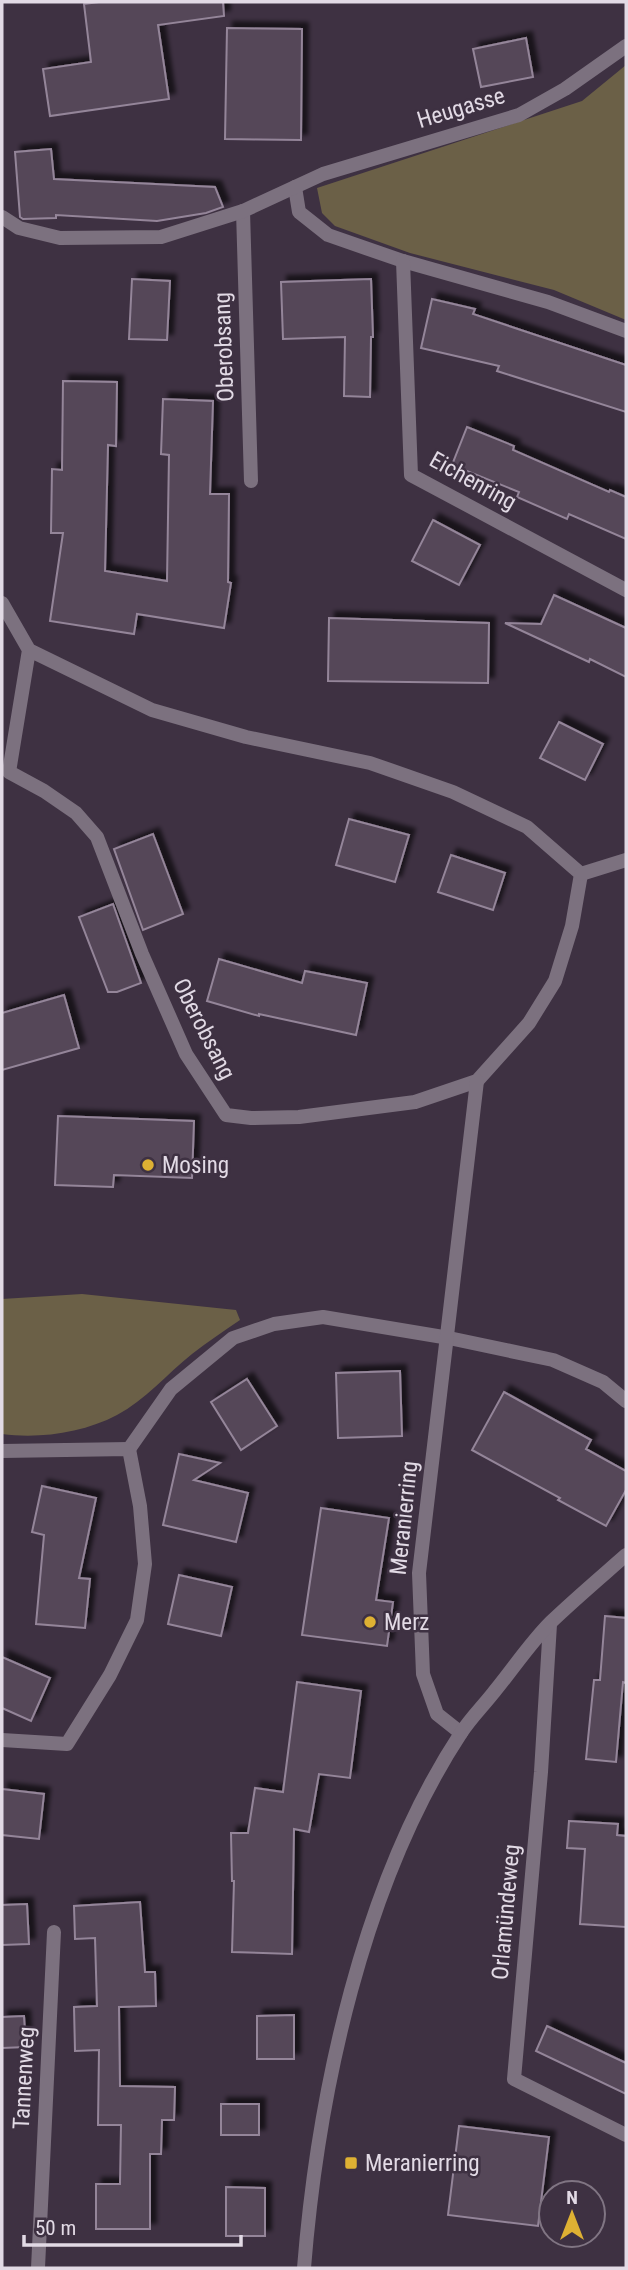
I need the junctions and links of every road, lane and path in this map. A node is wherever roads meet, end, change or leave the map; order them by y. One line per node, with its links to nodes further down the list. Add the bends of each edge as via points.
1 (626, 46): 2 (street, Heugasse, via 519,115 323,174)
2 (295, 187): 3 (street); 5 (street, via 299,212 328,235)
3 (243, 211): 4 (street, via 161,237 60,238 19,228); 7 (street, Oberobsang)
4 (2, 217)
5 (403, 261): 6 (street, via 548,302); 8 (street, Eichenring, via 411,475)
6 (626, 331)
7 (251, 481)
8 (626, 590)
9 (2, 603): 10 (street)
10 (29, 650): 12 (street, via 152,710 246,737 370,763 453,792 527,827); 13 (street, Oberobsang, via 9,772 76,813 97,837 186,1054 226,1115 299,1117 402,1104)
11 (626, 860): 12 (street)
12 (581, 874): 13 (street, Oberobsang, via 572,926 555,981 529,1023)
13 (477, 1081): 14 (street, Meranierring)
14 (449, 1338): 15 (street, via 553,1360 603,1382); 16 (street, via 323,1317 274,1324 233,1338 171,1389); 20 (street, Meranierring, via 419,1586 423,1674 437,1714)
15 (626, 1401)
16 (129, 1449): 17 (street); 21 (street, via 145,1564 137,1620 110,1675 67,1744)
17 (2, 1451)
18 (626, 1555): 19 (street)
19 (550, 1624): 20 (street); 23 (street, Orlamündeweg, via 514,2079)
20 (461, 1733): 25 (street, via 410,1824 374,1915 349,1996 327,2093)
21 (2, 1740)
22 (54, 1932): 24 (street, Tannenweg)
23 (626, 2135)
24 (38, 2268)
25 (303, 2268)

